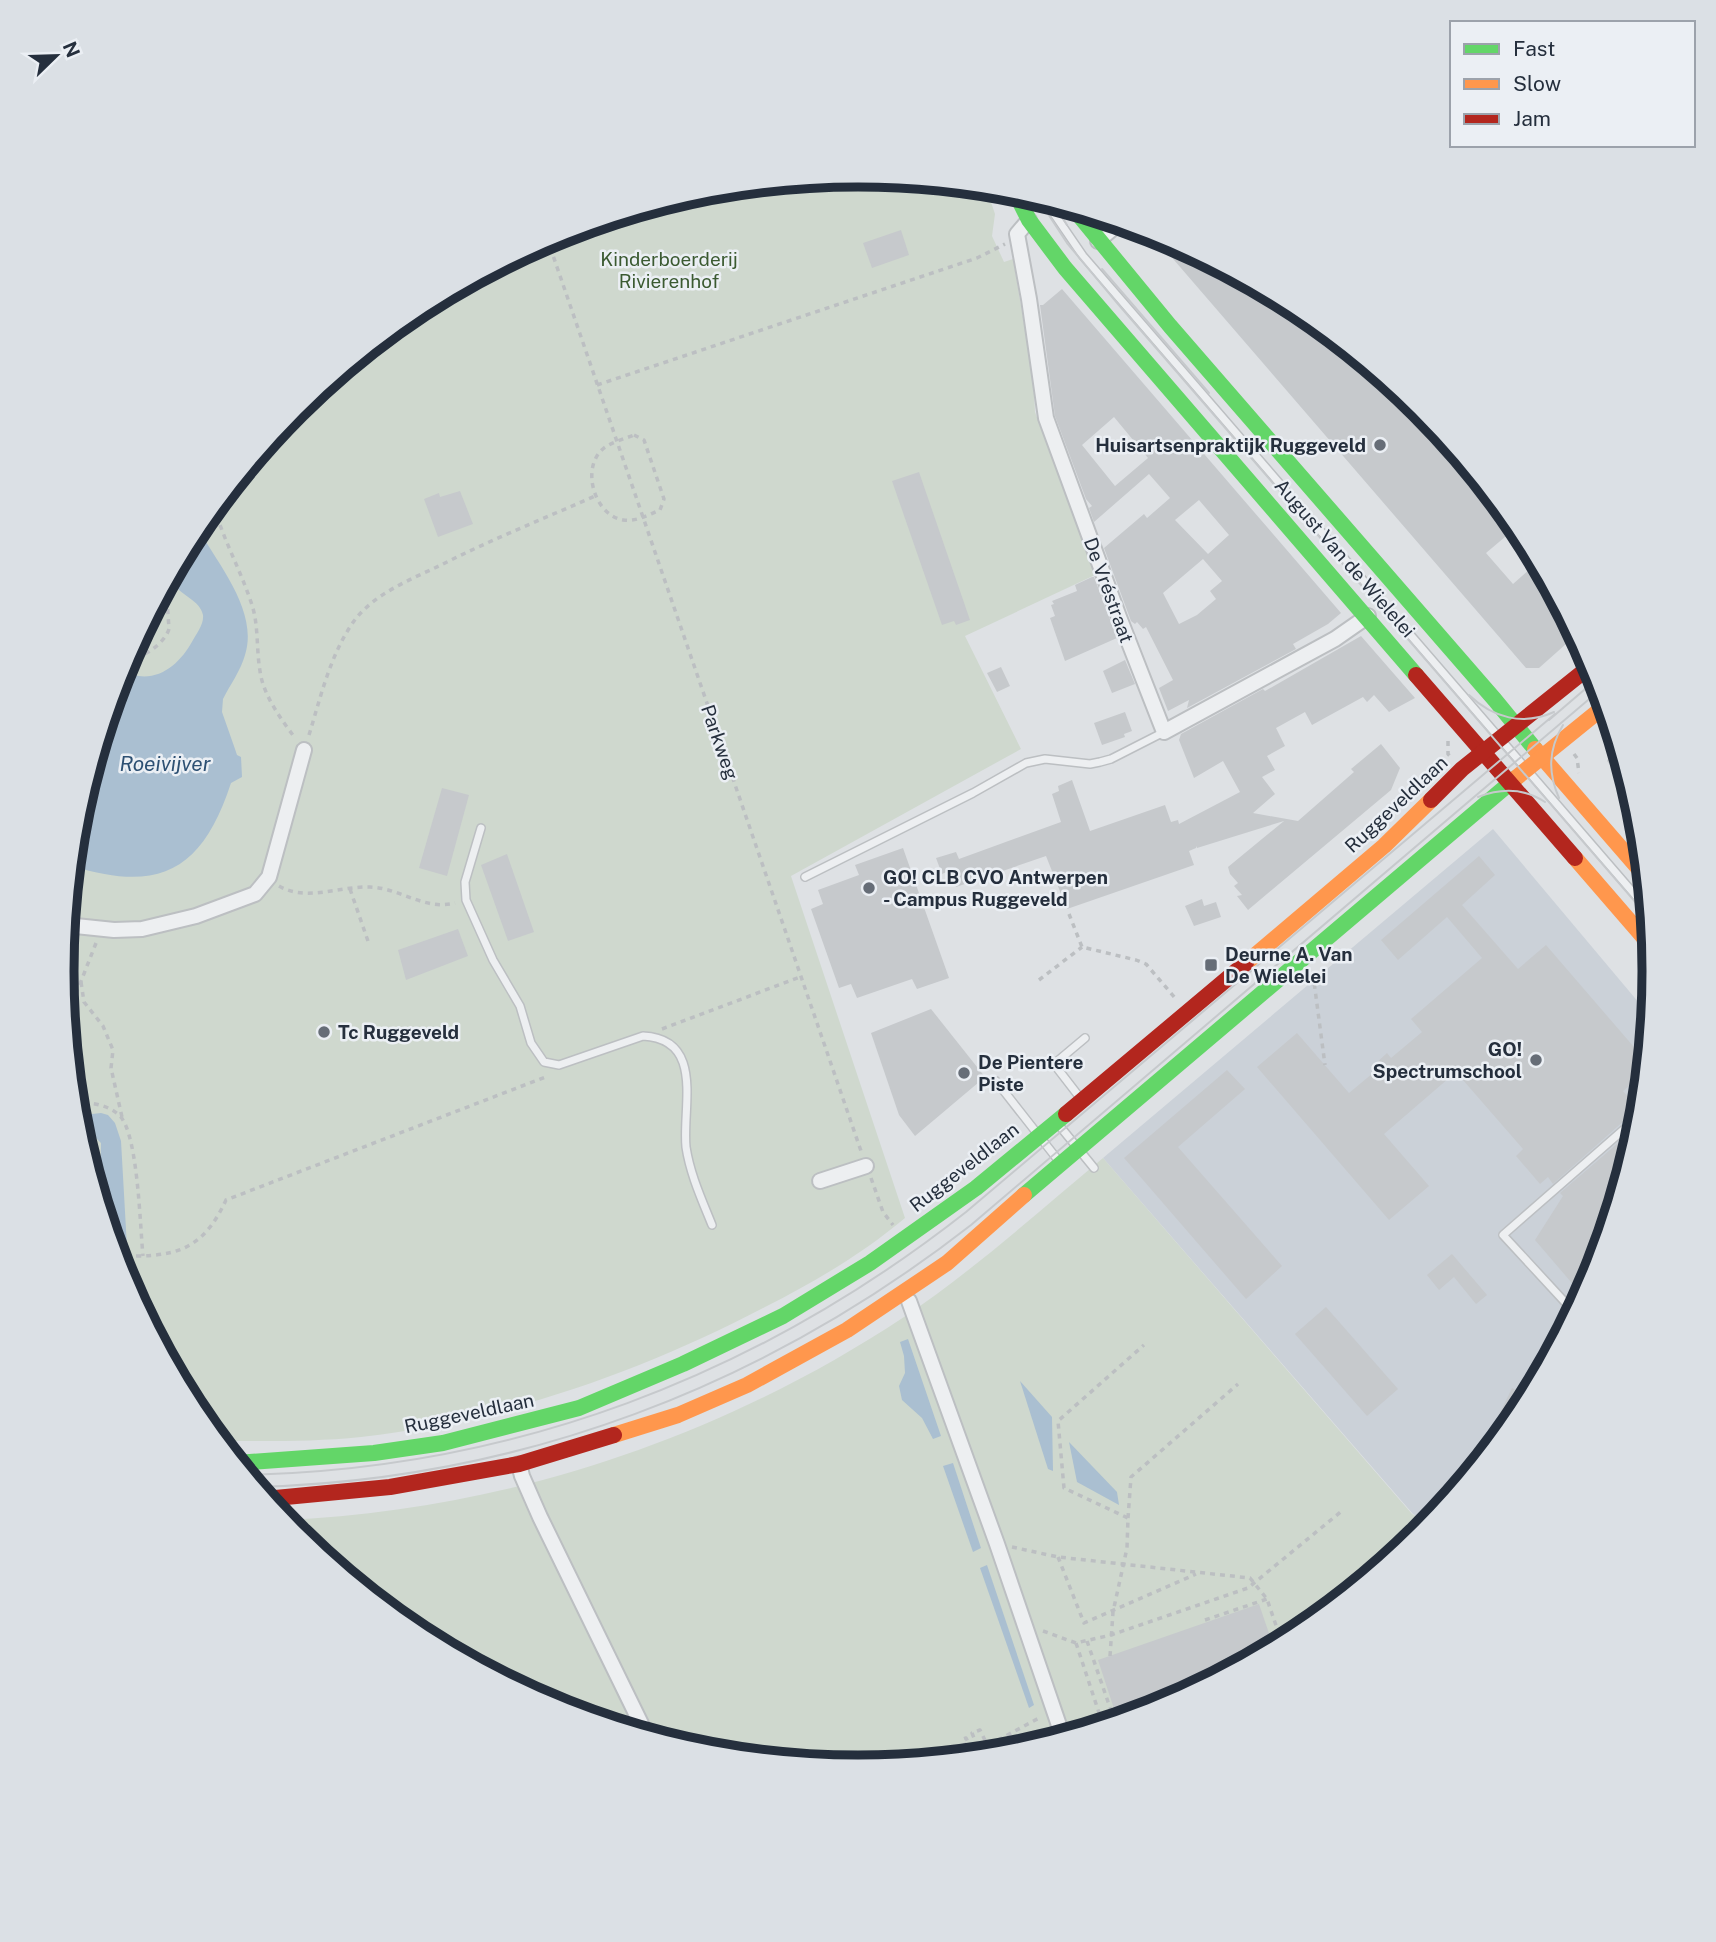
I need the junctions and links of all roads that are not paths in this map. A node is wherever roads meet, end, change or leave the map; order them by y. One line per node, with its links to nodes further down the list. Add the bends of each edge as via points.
1 (1021, 204): 4 (street, August Van de Wielelei)
2 (1052, 211): 12 (lane, August Van de Wielelei, via 1083,256)
3 (1082, 219): 6 (street, August Van de Wielelei)
4 (1029, 220): 7 (street, August Van de Wielelei, via 1074,279); 11 (street, De Vréstraat, via 1017,234 1046,418)
5 (1112, 229): 6 (street)
6 (1098, 241): 10 (street, August Van de Wielelei)
7 (1368, 616): 11 (street, via 1335,639); 14 (street, August Van de Wielelei)
8 (1583, 672): 10 (street, Ruggeveldlaan)
9 (1598, 711): 15 (street)
10 (1517, 726): 12 (street, Ruggeveldlaan); 15 (street, August Van de Wielelei)
11 (1164, 732): 20 (lane, via 1100,762 1045,759 1026,763)
12 (1500, 738): 14 (street, Ruggeveldlaan); 16 (lane, August Van de Wielelei)
13 (304, 750): 22 (street, via 269,877 255,894 196,916 142,929)
14 (1484, 752): 17 (street, August Van de Wielelei); 26 (street, Ruggeveldlaan, via 1384,846)
15 (1542, 757): 16 (street); 19 (street, August Van de Wielelei)
16 (1527, 769): 17 (street); 21 (lane, August Van de Wielelei)
17 (1510, 783): 23 (street, August Van de Wielelei); 30 (street)
18 (481, 828): 35 (lane, via 465,882 466,900 520,1006 531,1043 544,1062 559,1065 643,1037 671,1043 684,1065 686,1146)
19 (1635, 865)
20 (805, 877)
21 (1639, 899)
22 (75, 926)
23 (1641, 935)
24 (1085, 1038): 26 (lane, via 1054,1064)
25 (996, 1081): 29 (lane)
26 (1081, 1100): 27 (street, Ruggeveldlaan)
27 (1056, 1121): 29 (street, Ruggeveldlaan); 30 (lane)
28 (1626, 1127): 37 (lane, via 1503,1235)
29 (1039, 1134): 31 (lane); 38 (street, Ruggeveldlaan, via 976,1188 904,1240 783,1316 579,1408 443,1443)
30 (1078, 1149): 31 (street); 33 (lane)
31 (1061, 1163): 39 (street, via 947,1263 877,1312 787,1365 678,1415)
32 (866, 1166): 34 (street)
33 (1094, 1168)
34 (820, 1181)
35 (712, 1225)
36 (909, 1301): 42 (street)
37 (1568, 1305)
38 (247, 1462)
39 (519, 1464): 40 (street, via 390,1487); 41 (street, via 540,1517)
40 (277, 1498)
41 (642, 1725)
42 (1060, 1729)

